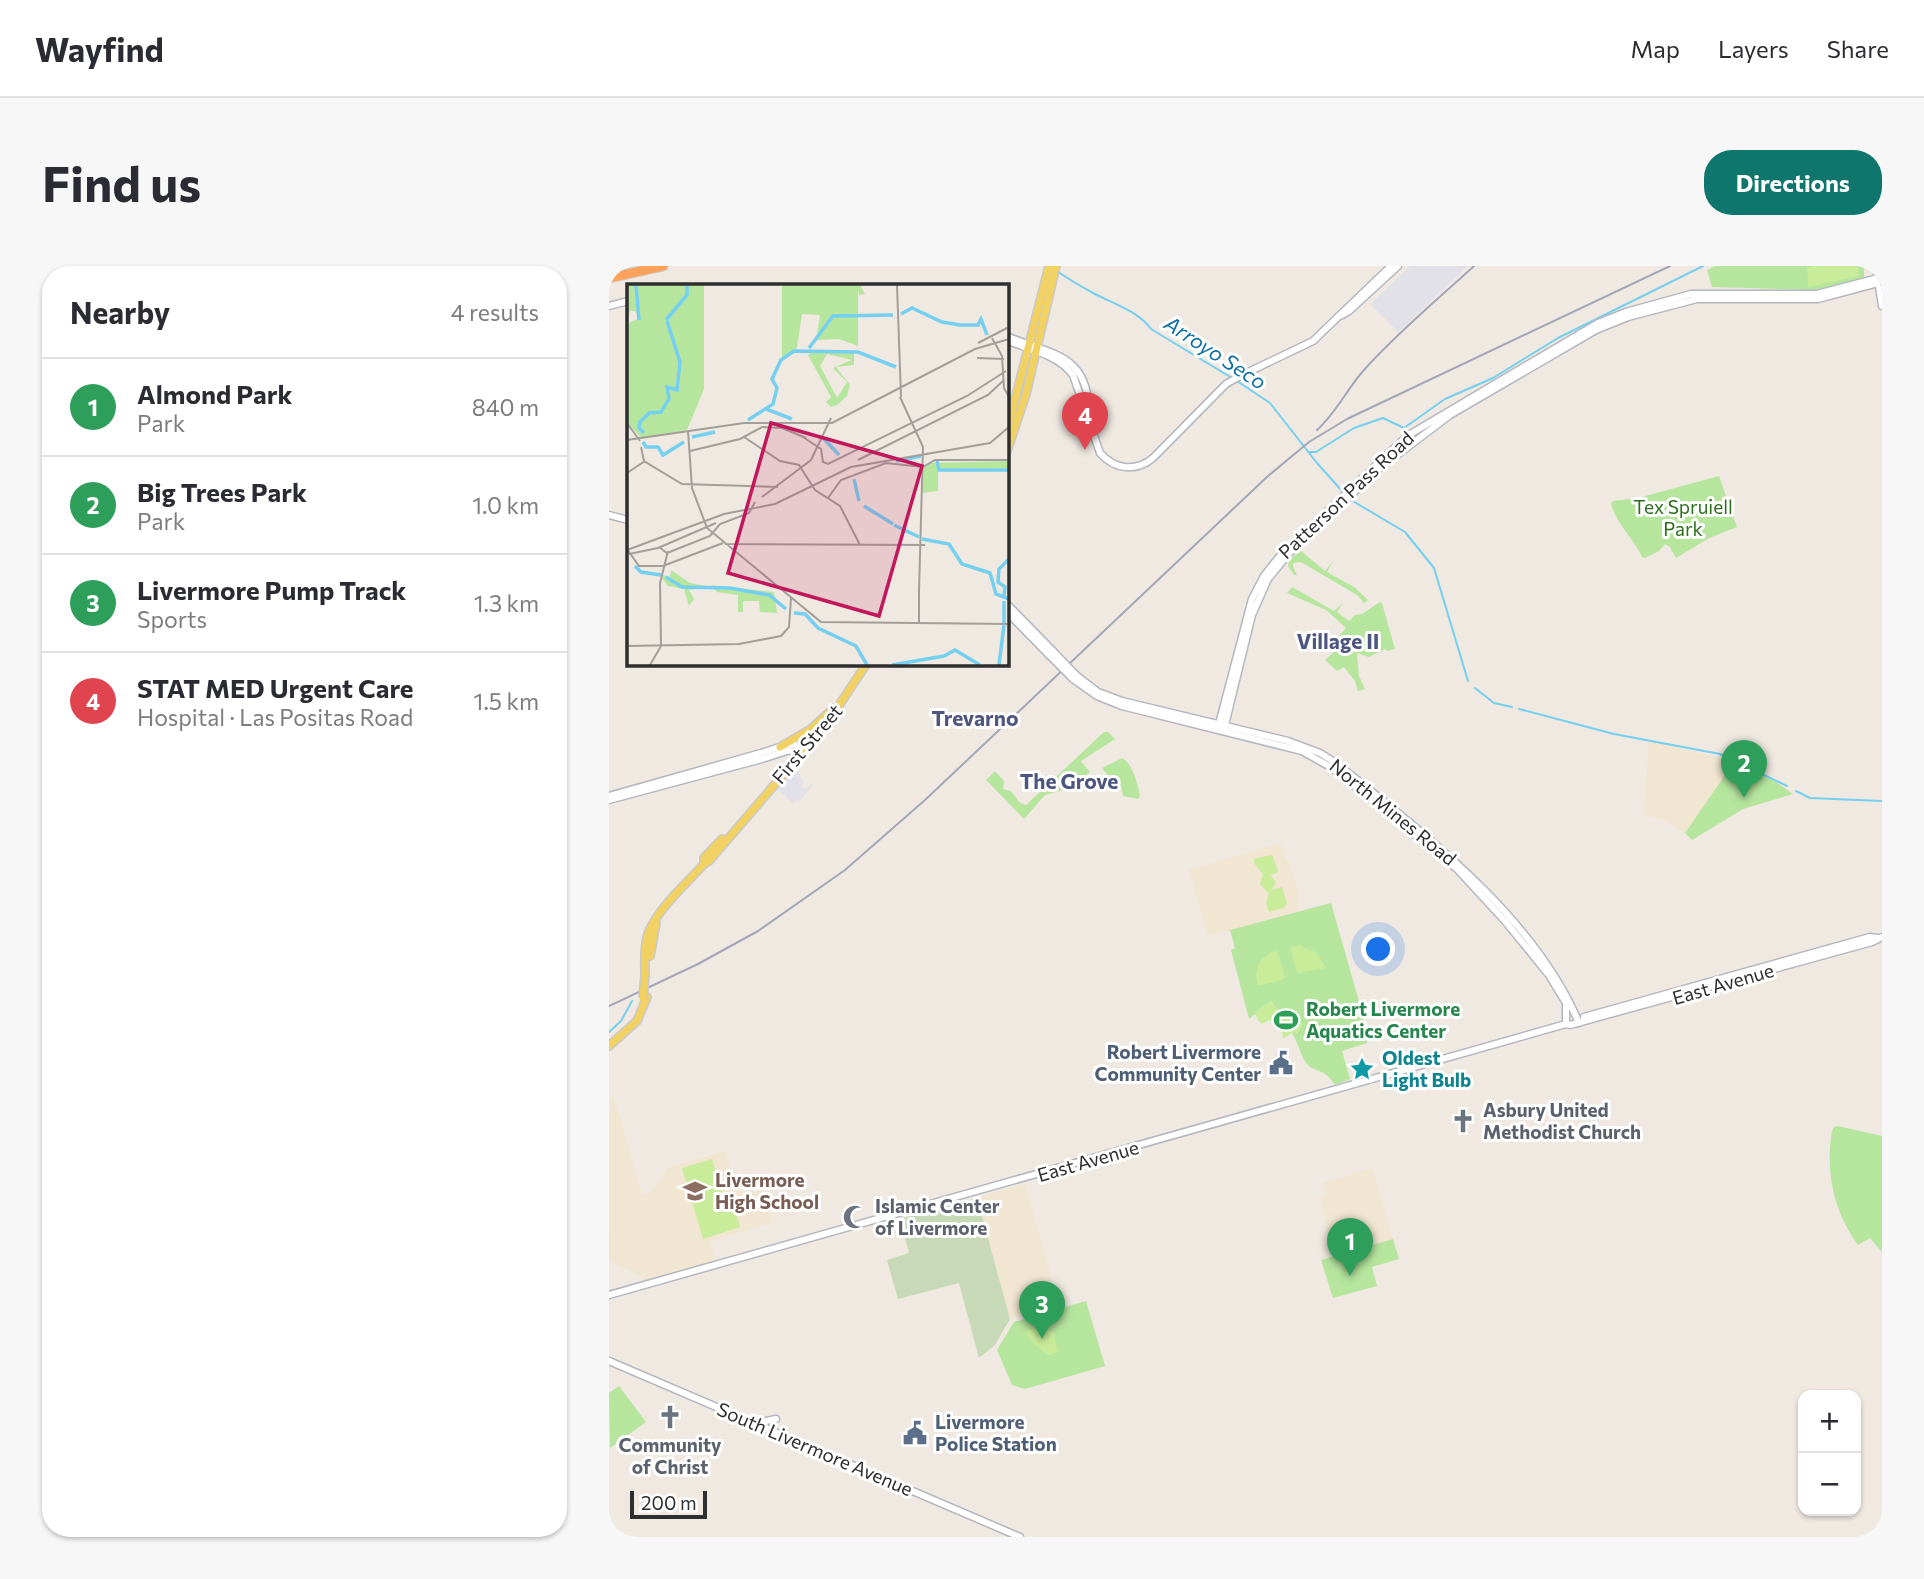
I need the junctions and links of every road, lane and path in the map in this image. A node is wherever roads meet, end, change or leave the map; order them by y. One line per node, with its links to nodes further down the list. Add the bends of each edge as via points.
1 (618, 266): 6 (highway)
2 (663, 266): 8 (highway)
3 (1391, 266): 13 (main road)
4 (1398, 266): 13 (main road)
5 (1876, 266): 9 (main road)
6 (609, 268)
7 (1052, 269): 15 (main road)
8 (609, 278)
9 (1880, 280): 12 (main road); 25 (main road, Patterson Pass Road, via 1812,299 1697,299 1612,323 1450,415 1351,491 1268,579 1252,615)
10 (627, 301): 11 (main road)
11 (609, 306)
12 (1882, 306)
13 (1342, 315): 15 (main road, via 1305,347 1226,384 1140,466 1120,467 1104,458 1097,449 1078,371 1060,354)
14 (1008, 339): 15 (main road)
15 (1033, 349): 16 (main road); 17 (main road, via 1022,410)
16 (1008, 429)
17 (1008, 448)
18 (609, 514): 19 (main road)
19 (627, 520)
20 (1008, 605): 22 (main road, North Mines Road)
21 (1008, 613): 22 (main road, North Mines Road)
22 (1051, 653): 25 (main road, North Mines Road, bridge, via 1097,696 1122,706)
23 (866, 665): 24 (main road, First Street)
24 (845, 698): 26 (main road, via 818,724); 27 (main road, First Street)
25 (1222, 726): 30 (main road, North Mines Road, via 1302,751 1332,768 1457,869); 31 (main road, North Mines Road, via 1306,747 1336,764 1460,865)
26 (780, 747): 27 (main road, via 792,743); 28 (main road)
27 (800, 754): 28 (main road, via 786,750); 32 (main road, First Street, bridge, via 666,905 647,937)
28 (609, 798)
29 (1880, 937): 34 (main road, East Avenue)
30 (1541, 966): 31 (main road); 33 (main road, North Mines Road)
31 (1560, 984): 34 (main road, North Mines Road)
32 (645, 998): 36 (main road, First Street, via 633,1019); 37 (main road, First Street, via 637,1021)
33 (1566, 1004): 34 (main road, North Mines Road); 35 (main road)
34 (1576, 1021): 35 (main road, East Avenue)
35 (1566, 1024): 38 (main road, East Avenue)
36 (609, 1041)
37 (609, 1046)
38 (609, 1295)
39 (609, 1361): 41 (main road, South Livermore Avenue)
40 (776, 1419): 41 (main road)
41 (754, 1423): 42 (main road, South Livermore Avenue)
42 (1020, 1537)

